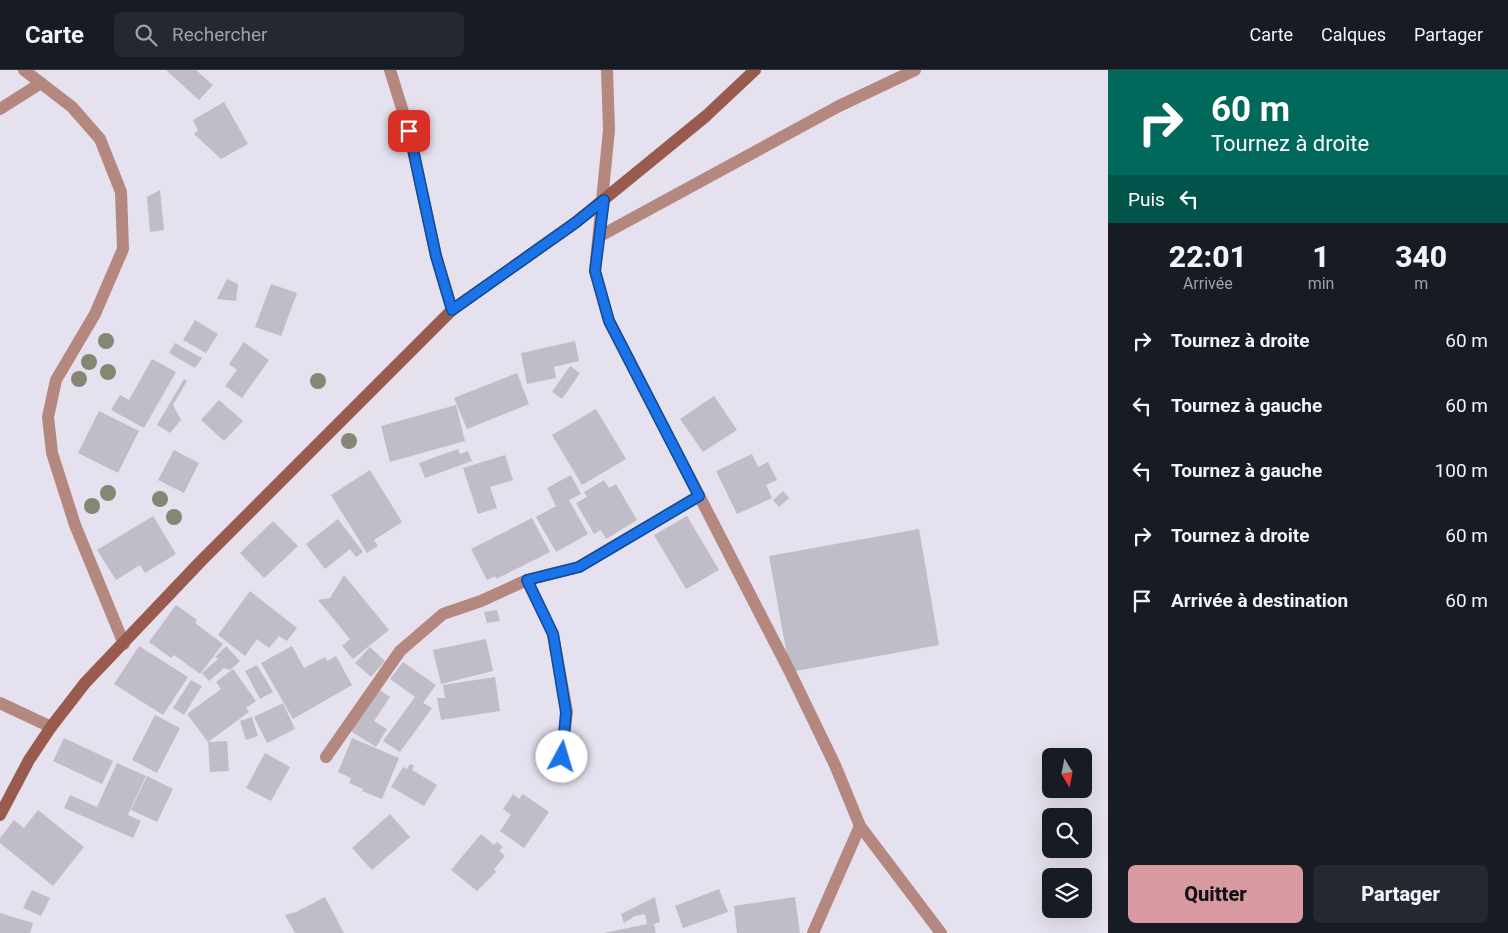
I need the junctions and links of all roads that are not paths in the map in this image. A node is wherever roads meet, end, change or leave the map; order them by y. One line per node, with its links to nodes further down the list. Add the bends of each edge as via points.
1 (24, 70): 6 (street)
2 (390, 70): 10 (street, via 409,131 436,256)
3 (607, 70): 8 (street, via 609,130)
4 (754, 70): 8 (street, via 706,116)
5 (915, 70): 9 (street, via 839,106)
6 (41, 83): 7 (street); 13 (street, via 72,107 100,139 121,192 123,248 95,314 56,380 48,417 52,453 75,525)
7 (0, 109)
8 (604, 200): 9 (street); 10 (street)
9 (600, 236): 11 (street, via 595,271 609,321)
10 (452, 310): 13 (street, via 201,560)
11 (699, 496): 12 (street, via 579,567); 19 (street, via 790,672)
12 (527, 580): 16 (street, via 443,614 400,651); 17 (street, via 553,634 566,712)
13 (124, 644): 15 (street, via 85,683)
14 (0, 703): 15 (street)
15 (51, 727): 18 (street)
16 (326, 758)
17 (560, 773)
18 (0, 815)
19 (860, 826): 20 (street); 21 (street)
20 (813, 933)
21 (941, 933)

